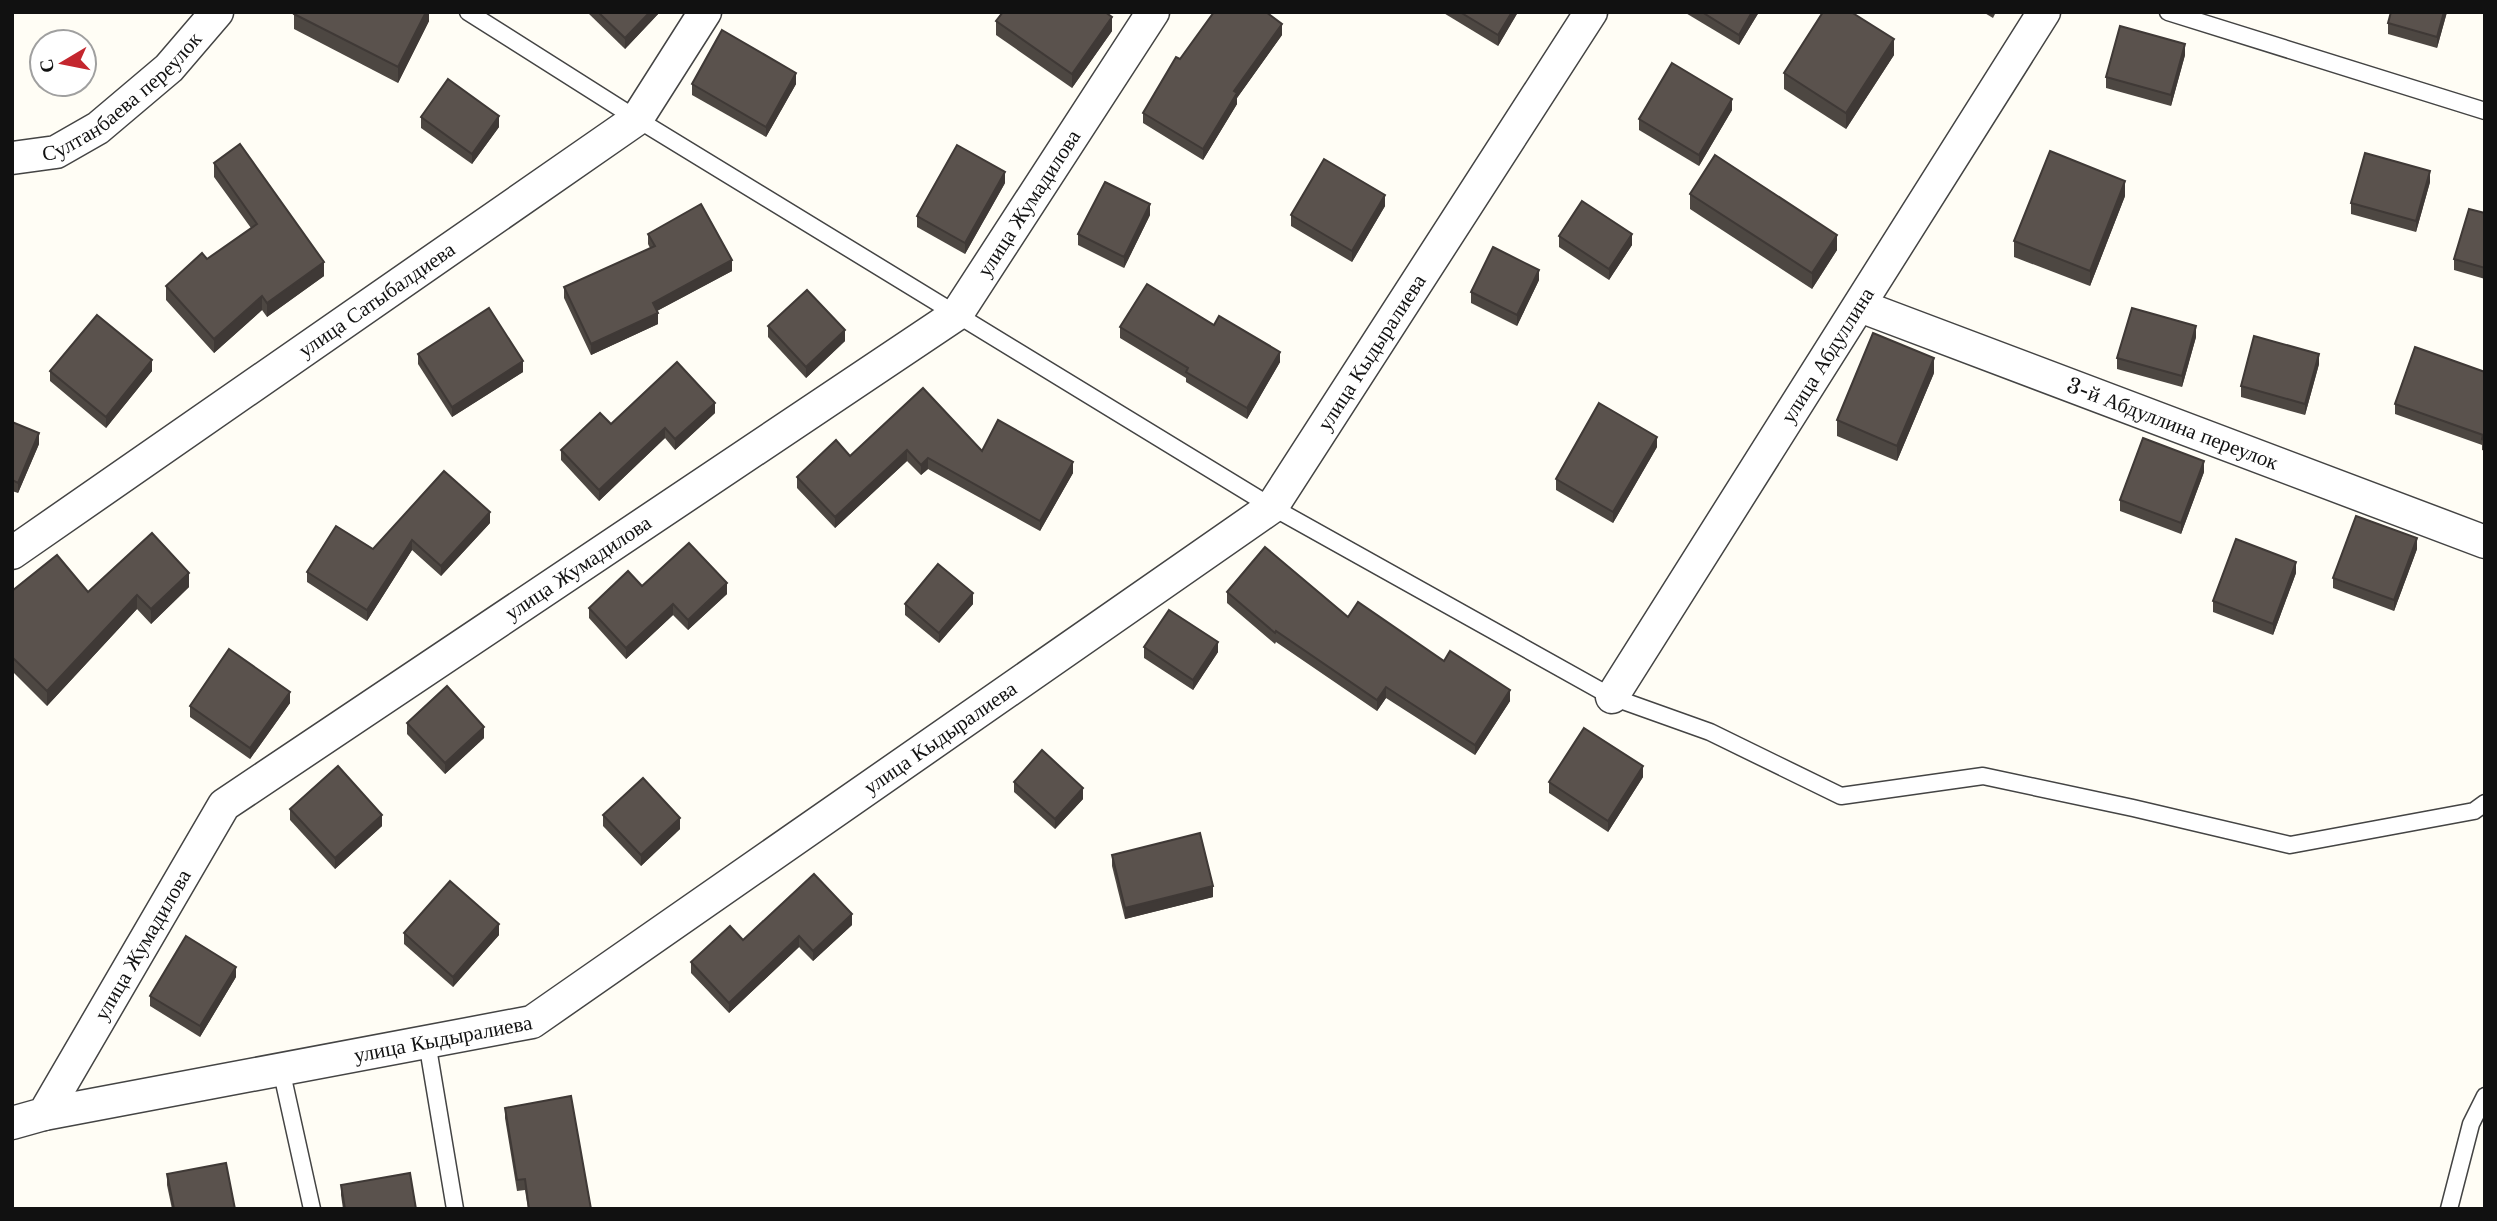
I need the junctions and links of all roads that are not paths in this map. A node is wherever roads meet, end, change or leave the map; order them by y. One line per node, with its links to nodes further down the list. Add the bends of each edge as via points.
1 (217, 12): 10 (street, Султанбаева переулок, via 169,68 98,128 55,152)
2 (468, 12): 9 (lane)
3 (705, 12): 9 (street, улица Сатыбалдиева)
4 (1153, 12): 12 (street, улица Жумадилова)
5 (1591, 12): 13 (street, улица Кыдыралиева)
6 (2044, 12): 11 (street, улица Абдуллина)
7 (2168, 12): 8 (lane)
8 (2485, 111)
9 (637, 119): 12 (lane); 15 (street, улица Сатыбалдиева)
10 (12, 158)
11 (1860, 306): 14 (street, 3-й Абдуллина переулок); 16 (street, улица Абдуллина)
12 (957, 314): 13 (lane); 21 (street, улица Жумадилова, via 224,805)
13 (1272, 507): 16 (lane); 18 (street, улица Кыдыралиева, via 532,1022)
14 (2485, 542)
15 (12, 553)
16 (1612, 697): 17 (lane, via 1710,732 1841,796 1983,776 2290,845)
17 (2481, 811)
18 (427, 1042): 19 (street, улица Кыдыралиева); 24 (lane)
19 (281, 1069): 21 (street, улица Кыдыралиева); 23 (lane)
20 (2485, 1096): 25 (lane, via 2471,1124)
21 (44, 1114): 22 (street)
22 (12, 1123)
23 (312, 1209)
24 (455, 1209)
25 (2449, 1209)

